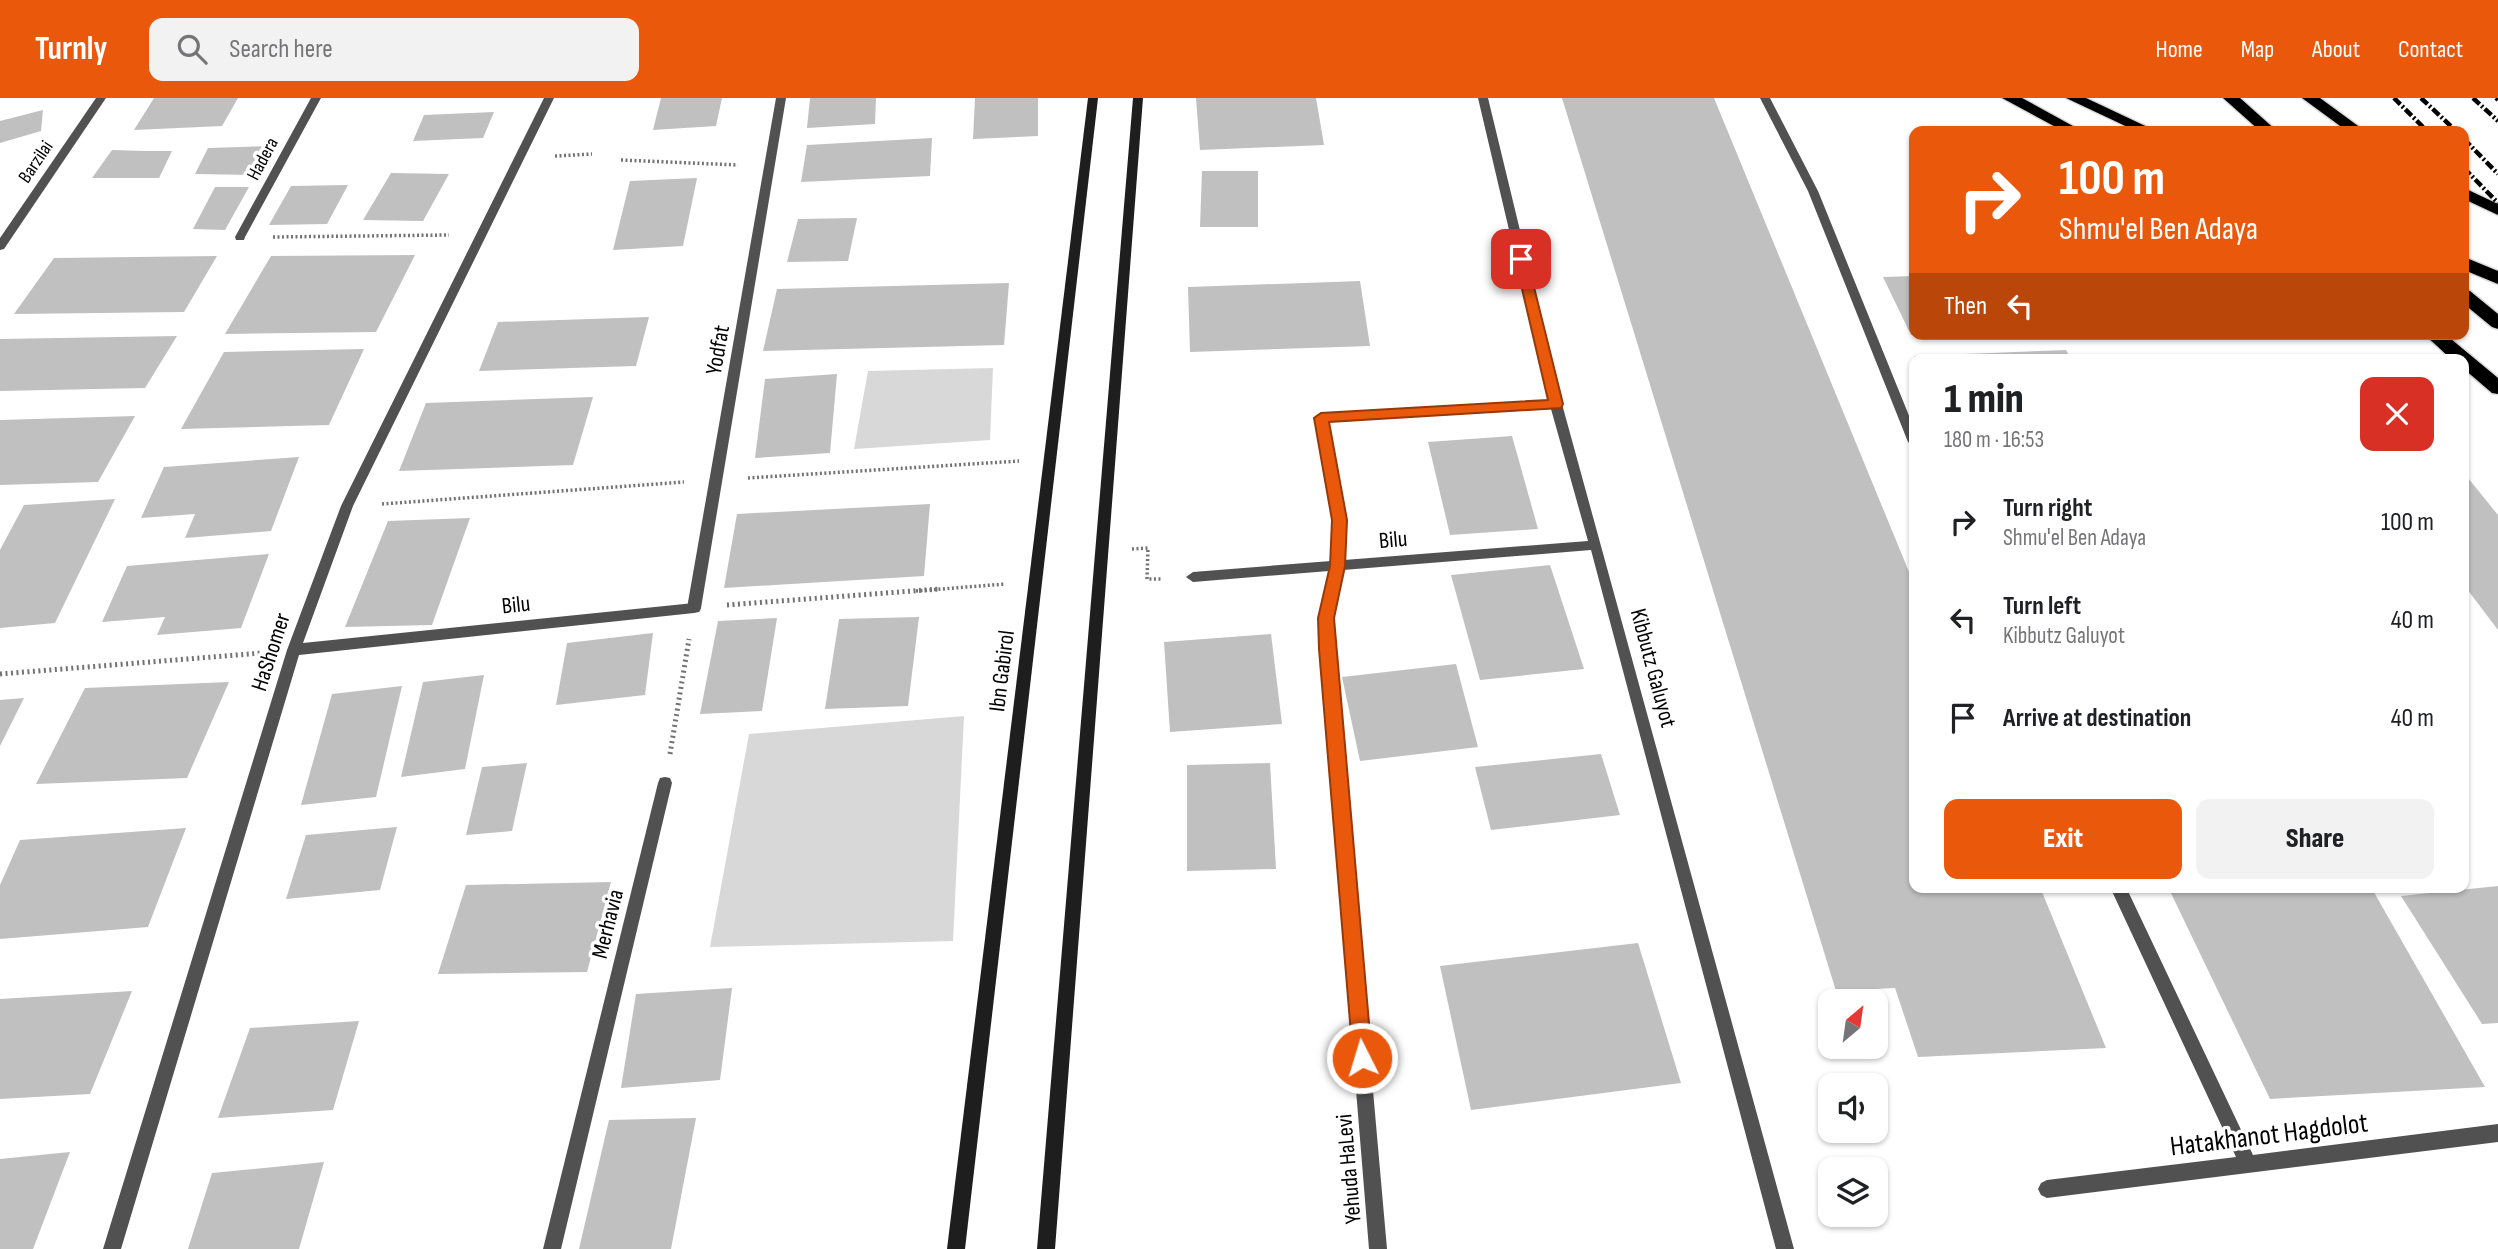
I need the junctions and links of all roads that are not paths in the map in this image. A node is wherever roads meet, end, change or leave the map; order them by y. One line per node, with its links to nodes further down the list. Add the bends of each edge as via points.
1 (101, 98): 20 (street, Barzilai)
2 (316, 98): 19 (street, Hadera)
3 (549, 98): 35 (street, HaShomer, via 347,506)
4 (781, 98): 34 (street, Yodfat)
5 (1093, 98): 43 (street, Ibn Gabirol)
6 (1138, 98): 44 (street)
7 (1483, 98): 29 (street, Kibbutz Galuyot)
8 (1765, 98): 30 (street, via 1813,191)
9 (2010, 98): 13 (highway)
10 (2074, 98): 14 (highway)
11 (2231, 98): 15 (highway)
12 (2310, 98): 16 (highway)
13 (2064, 126)
14 (2137, 126)
15 (2263, 126)
16 (2350, 126)
17 (2469, 196): 18 (highway)
18 (2498, 210)
19 (240, 237)
20 (0, 246)
21 (2469, 265): 22 (highway)
22 (2498, 278)
23 (2469, 299): 24 (highway)
24 (2498, 323)
25 (2440, 340): 26 (highway)
26 (2457, 354)
27 (2469, 364): 28 (highway)
28 (2498, 388)
29 (1556, 404): 31 (street, Kibbutz Galuyot); 32 (street, Yehuda HaLevi, via 1321,418 1339,520)
30 (1909, 430)
31 (1596, 545): 32 (street, Bilu); 46 (street, Kibbutz Galuyot)
32 (1337, 566): 33 (street, Bilu); 45 (street, Yehuda HaLevi, via 1326,618 1327,649)
33 (1193, 577)
34 (694, 608): 35 (street, Bilu)
35 (294, 650): 41 (street, HaShomer)
36 (666, 783): 42 (street, Merhavia)
37 (2121, 893): 39 (street)
38 (2498, 1133): 39 (street, Hatakhanot Hagdolot)
39 (2248, 1164): 40 (street, Hatakhanot Hagdolot)
40 (2047, 1189)
41 (112, 1249)
42 (552, 1249)
43 (956, 1249)
44 (1046, 1249)
45 (1378, 1249)
46 (1785, 1249)

